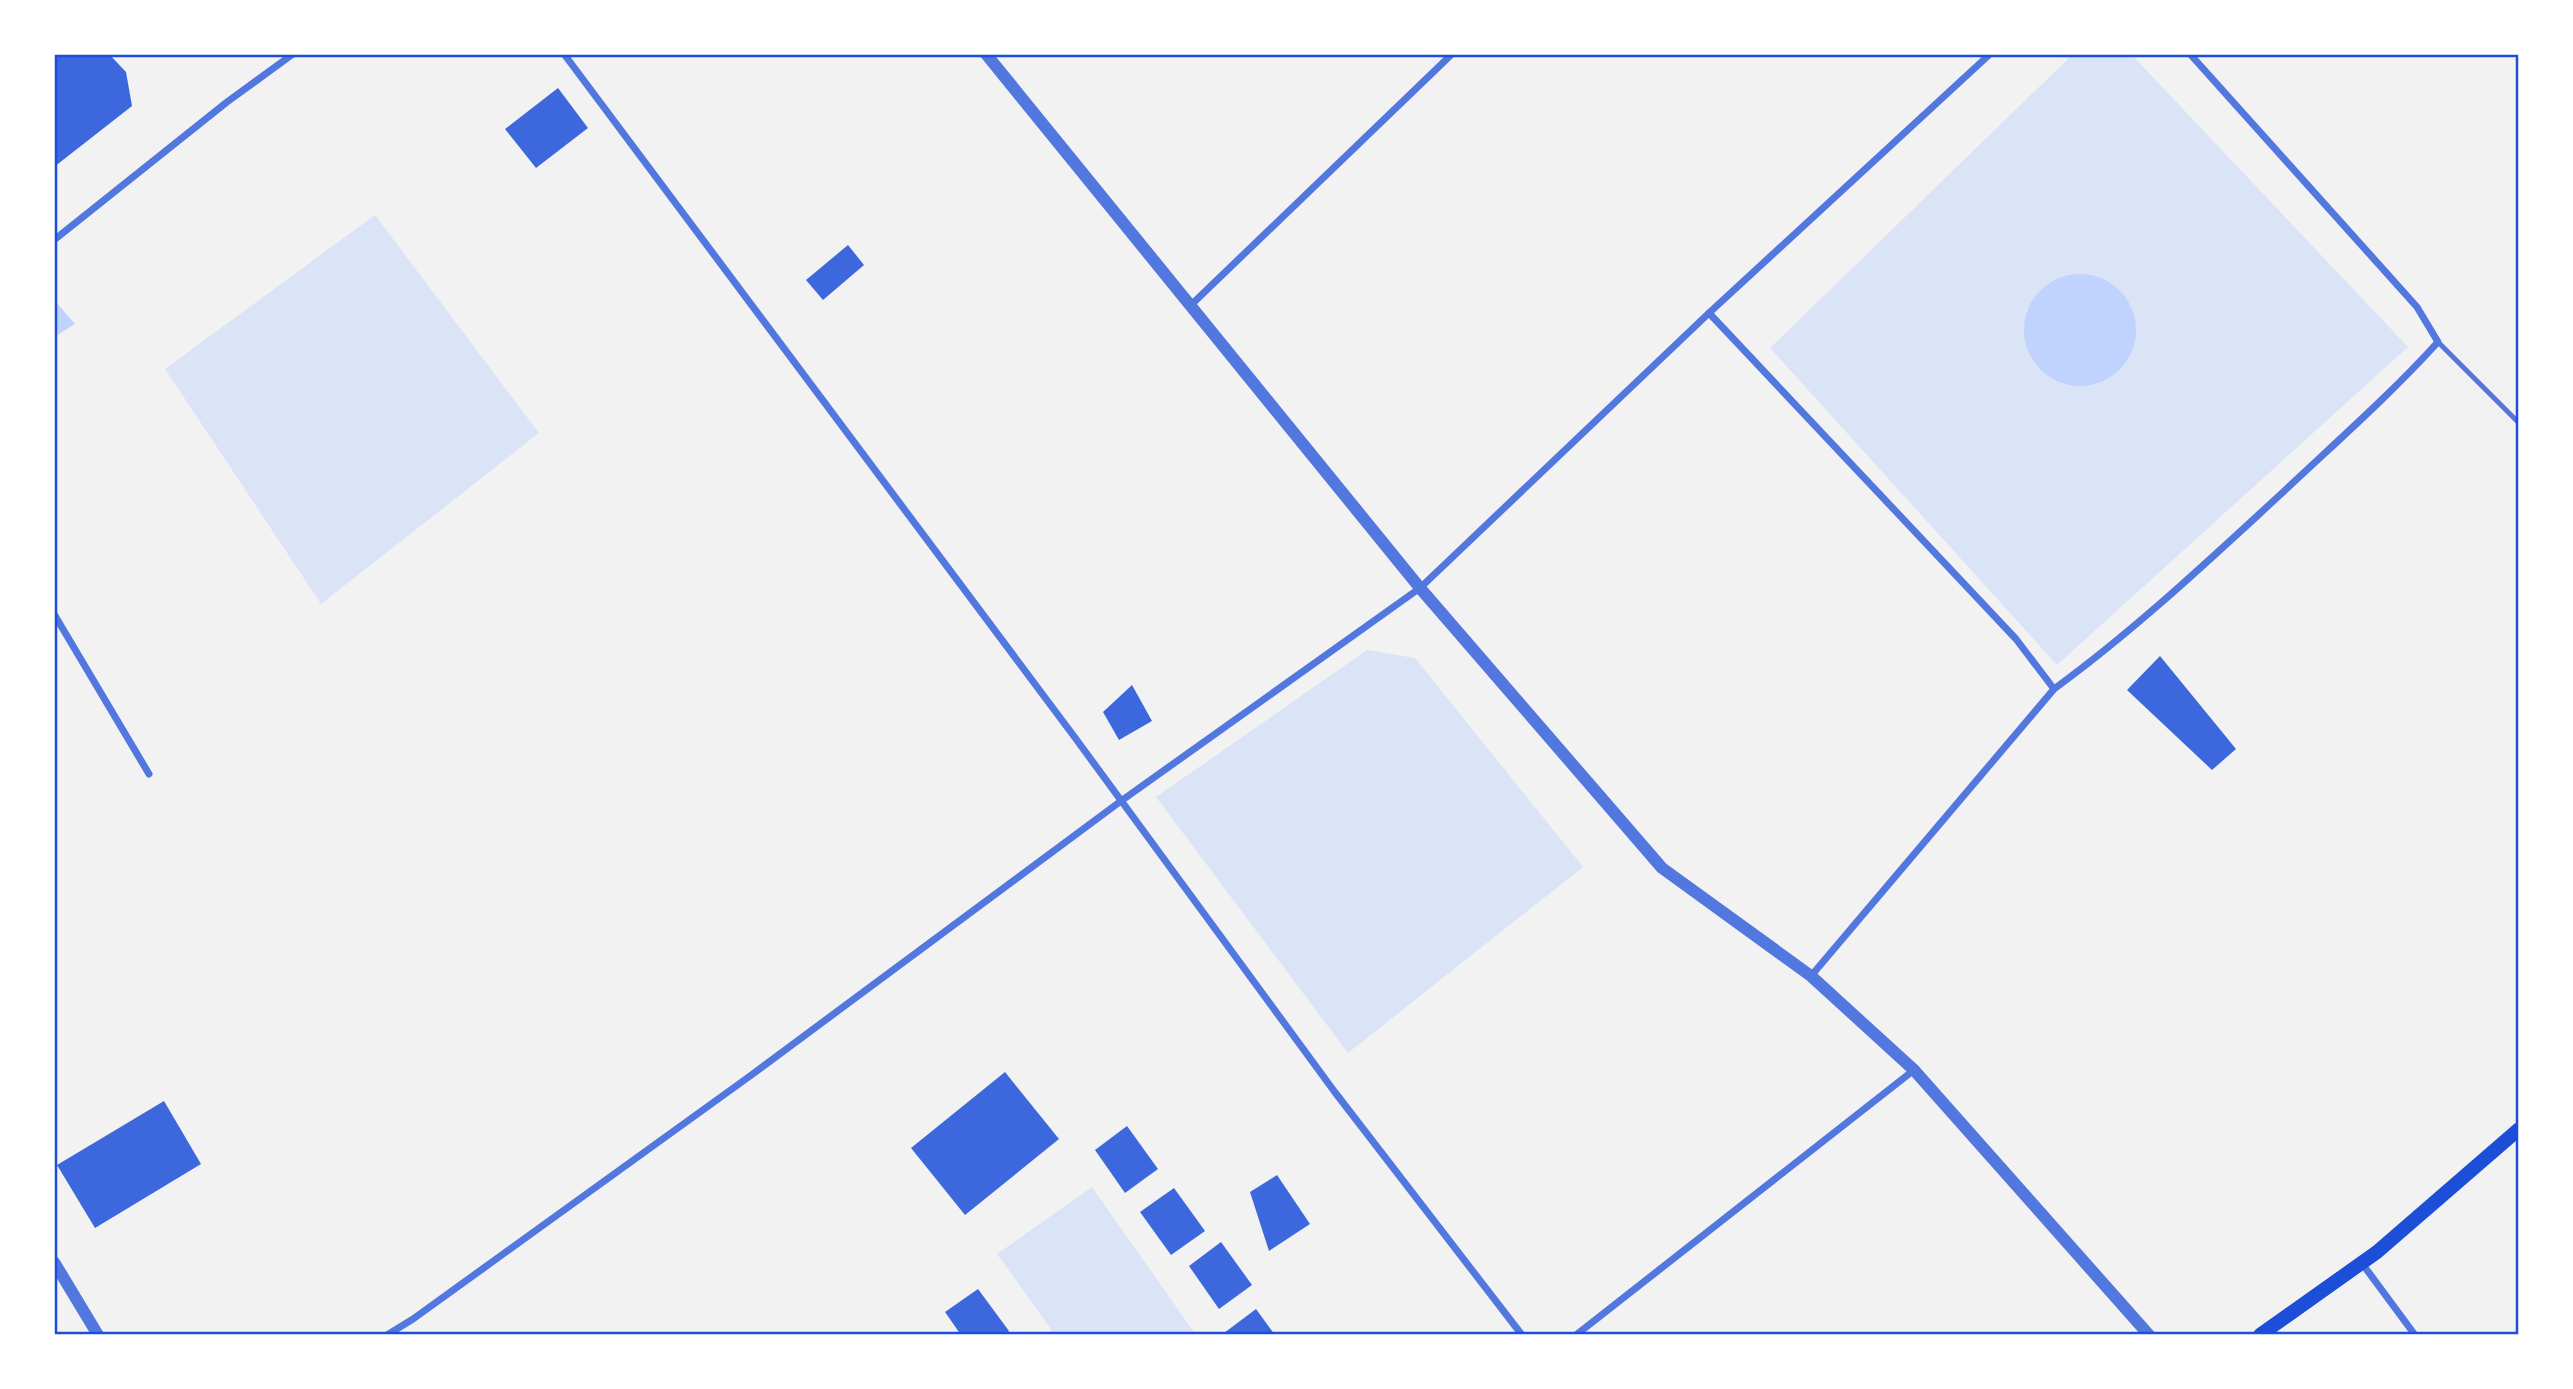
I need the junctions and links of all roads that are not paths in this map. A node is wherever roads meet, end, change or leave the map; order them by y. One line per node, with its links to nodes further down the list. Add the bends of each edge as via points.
1 (293, 54): 7 (street)
2 (564, 54): 16 (street)
3 (986, 54): 8 (street)
4 (1452, 54): 8 (street)
5 (1990, 54): 9 (street)
6 (2190, 54): 10 (street, via 2417,307)
7 (54, 240)
8 (1191, 305): 12 (street)
9 (1709, 313): 12 (street); 14 (street, via 2016,639)
10 (2438, 342): 11 (lane); 14 (street, via 2247,525 2103,653)
11 (2519, 423)
12 (1420, 588): 16 (street); 17 (street, via 1661,868)
13 (54, 614): 15 (street)
14 (2054, 689): 17 (street)
15 (149, 774)
16 (1121, 801): 23 (street, via 739,1084); 24 (street, via 1334,1091)
17 (1811, 976): 18 (street)
18 (1914, 1070): 25 (street); 26 (street)
19 (2519, 1129): 21 (main road)
20 (54, 1262): 22 (street)
21 (2361, 1262): 27 (main road); 28 (street)
22 (98, 1335)
23 (387, 1335)
24 (1522, 1335)
25 (1576, 1335)
26 (2148, 1335)
27 (2260, 1335)
28 (2415, 1335)

